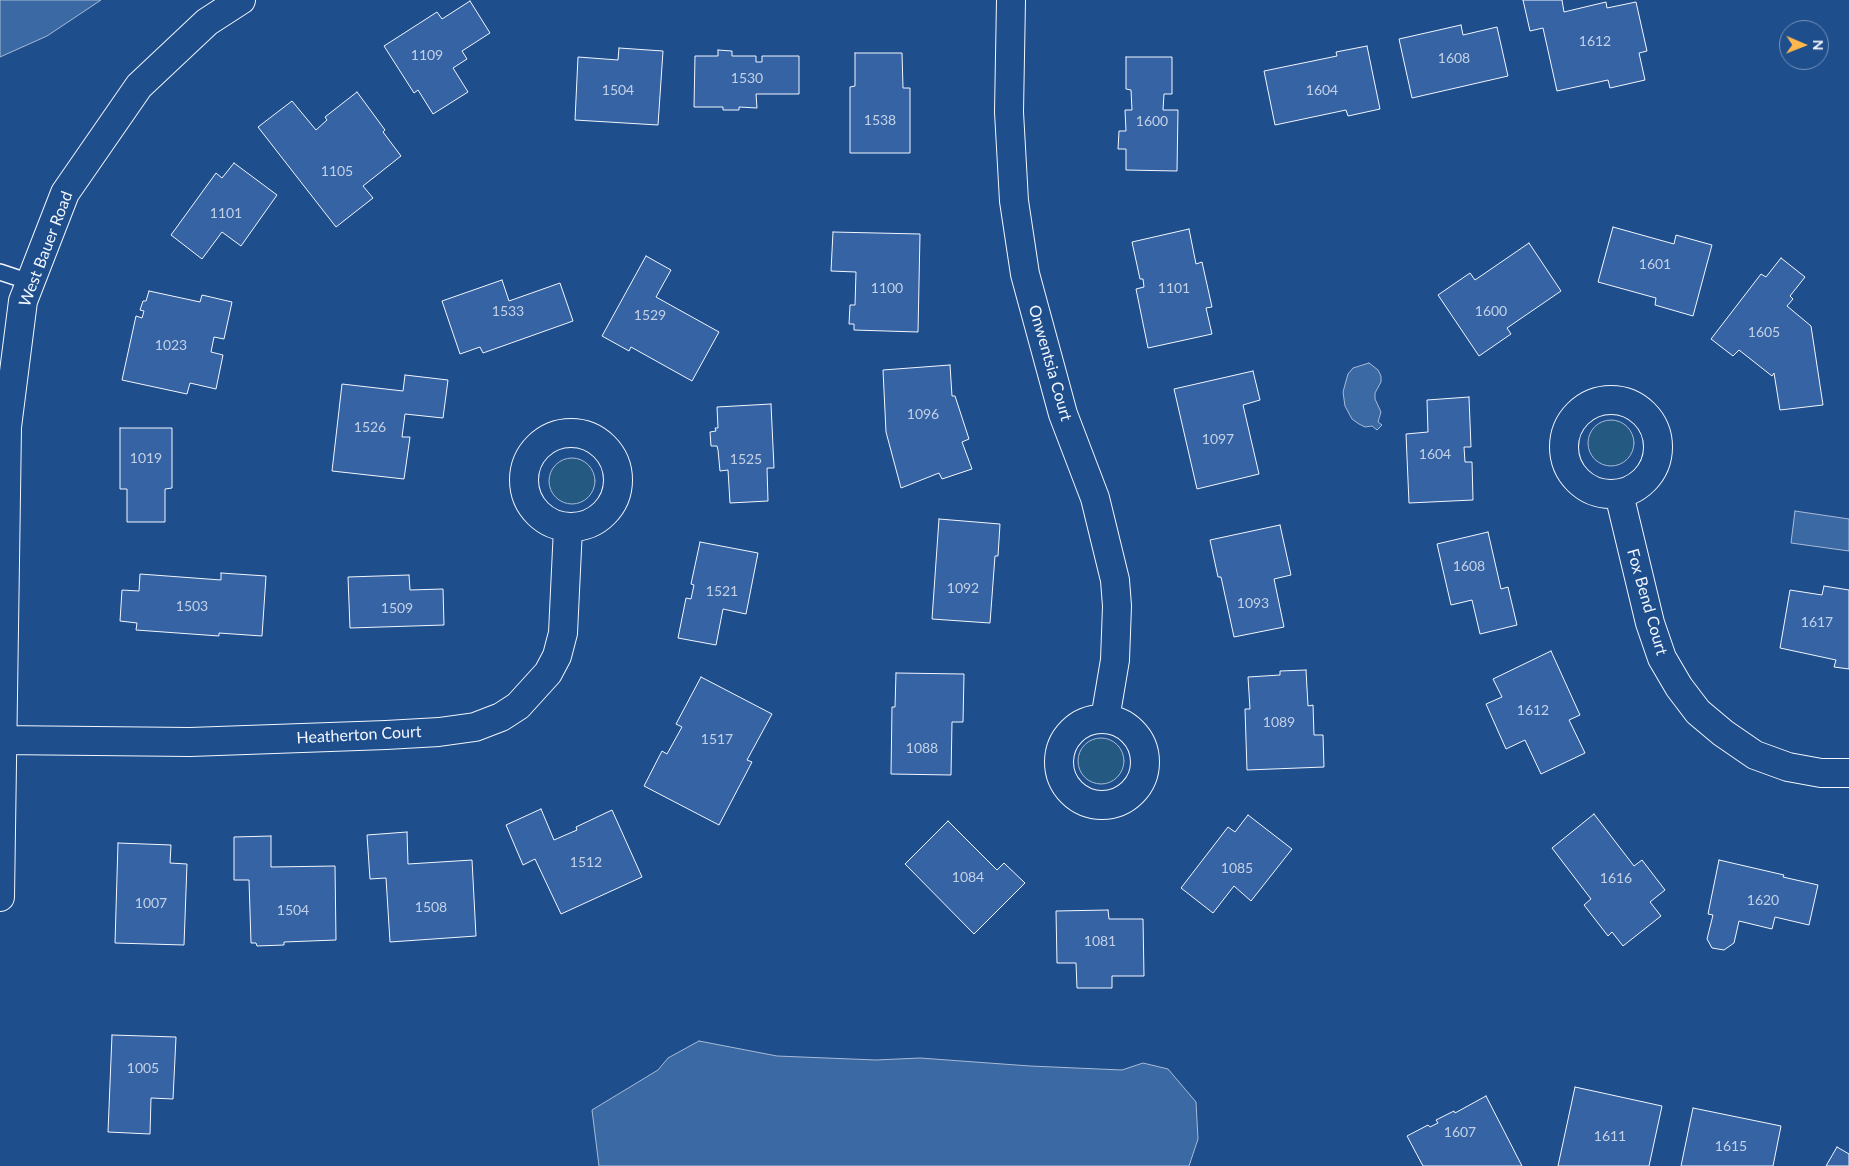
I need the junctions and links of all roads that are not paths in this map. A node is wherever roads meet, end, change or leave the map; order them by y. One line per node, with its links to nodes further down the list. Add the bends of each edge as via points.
1 (241, 0): 4 (street, West Bauer Road, via 206,22 139,86 65,193)
2 (1011, 0): 7 (street, Onwentsia Court, via 1009,112 1014,201 1025,274 1063,414 1095,498 1115,580 1115,660)
3 (0, 272): 4 (lane)
4 (30, 282): 8 (street, West Bauer Road, via 23,301 7,427)
5 (1619, 494): 9 (street, Fox Bend Court, via 1650,623 1662,658 1698,712 1755,756 1821,773)
6 (568, 528): 8 (street, Heatherton Court, via 563,634 556,656 548,672 518,706 475,727 386,736 190,742)
7 (1105, 720)
8 (1, 740): 10 (street, West Bauer Road)
9 (1849, 773)
10 (0, 897)

